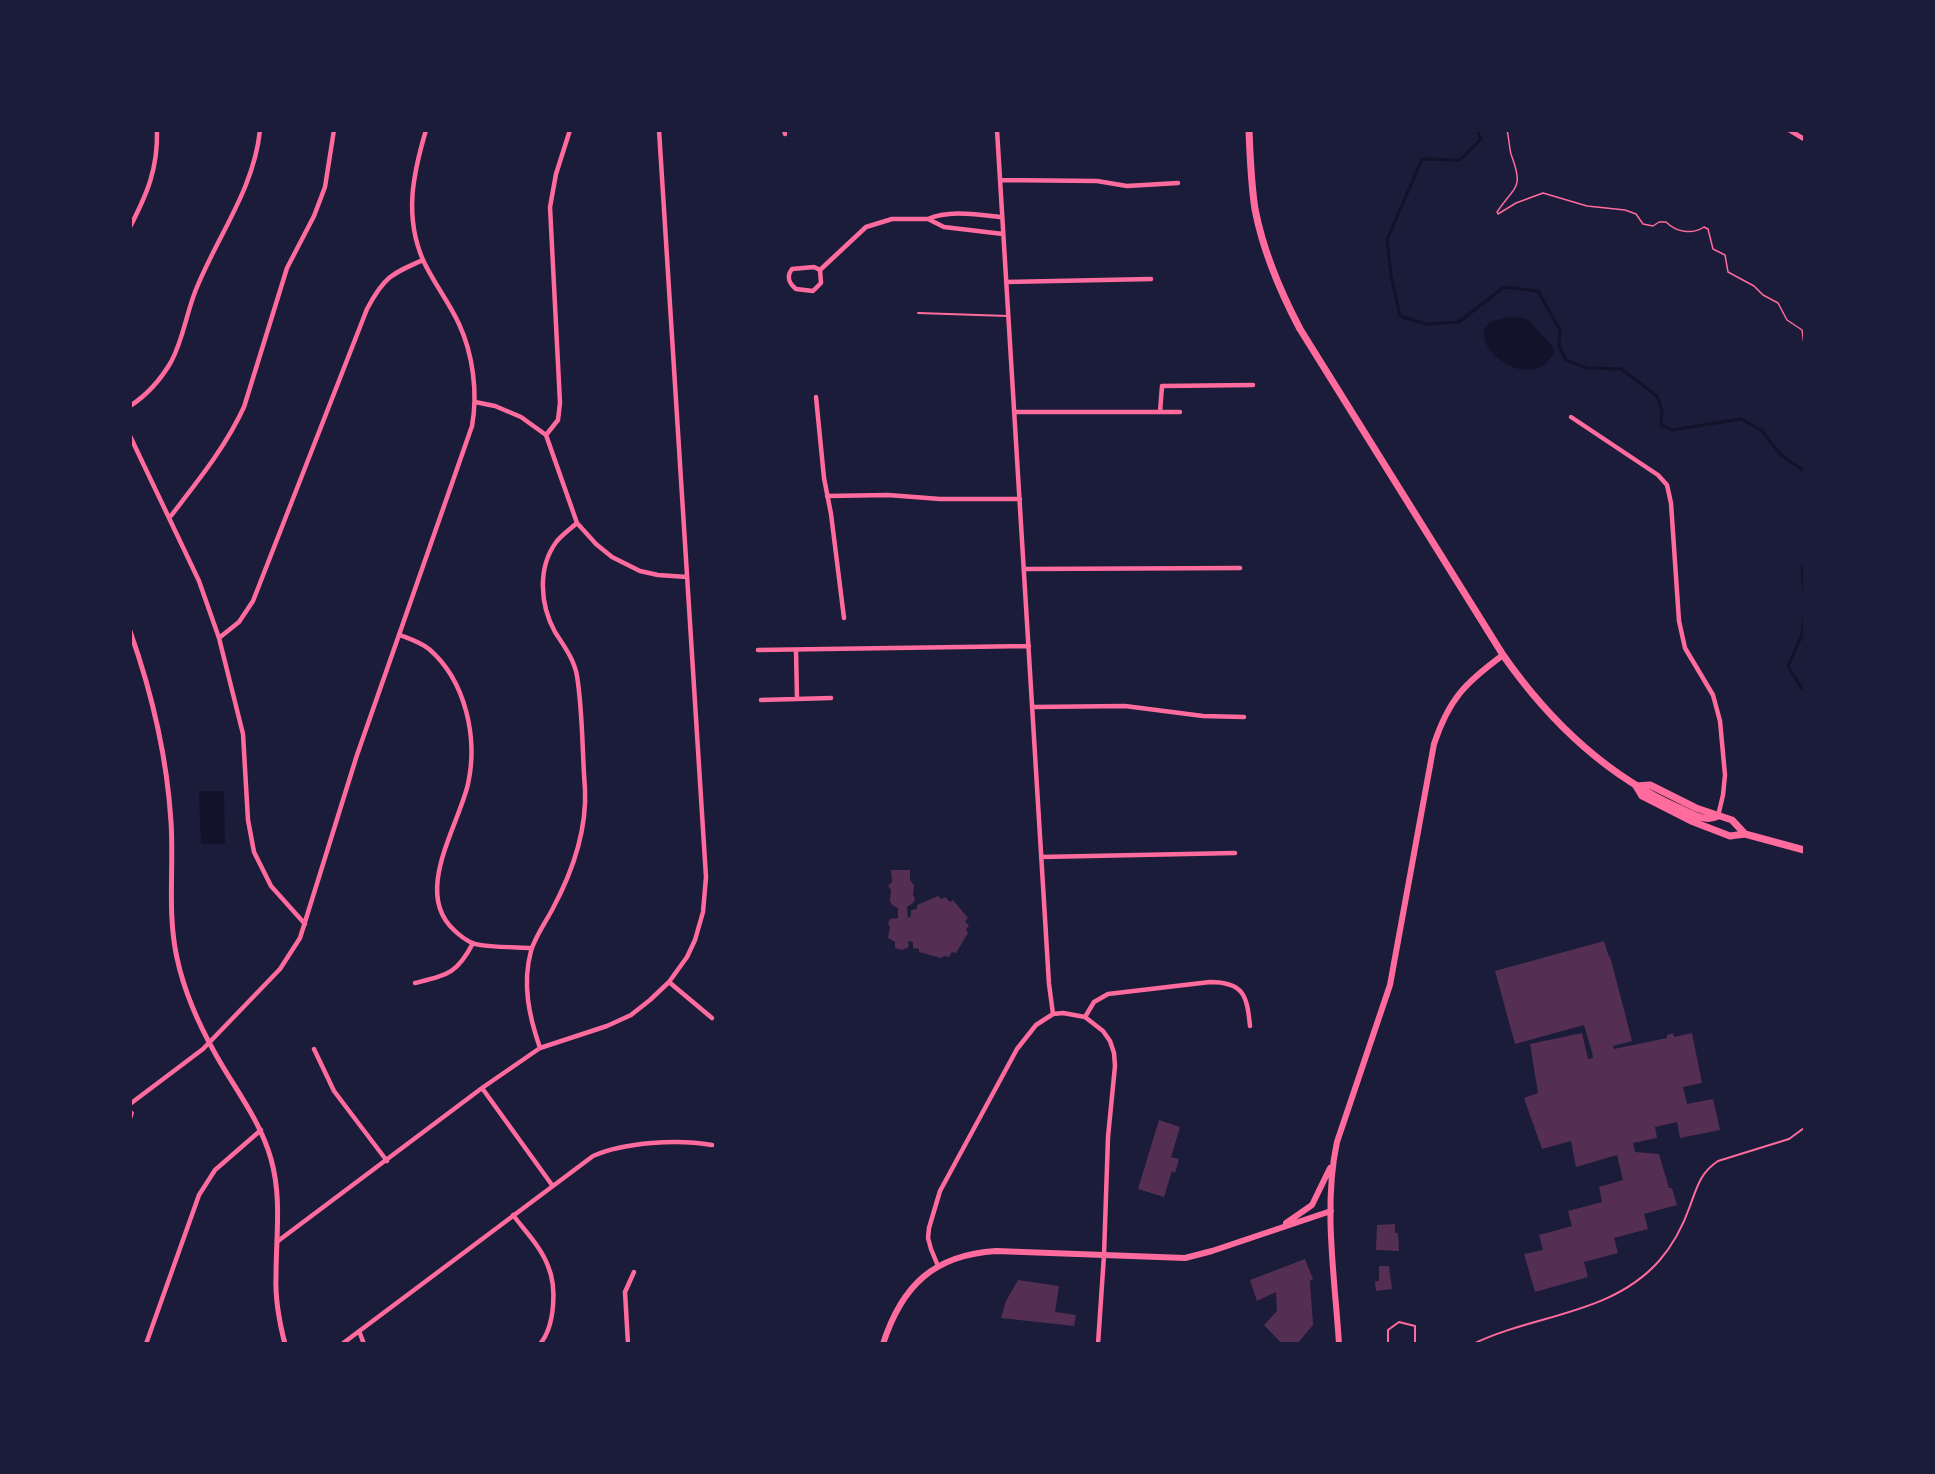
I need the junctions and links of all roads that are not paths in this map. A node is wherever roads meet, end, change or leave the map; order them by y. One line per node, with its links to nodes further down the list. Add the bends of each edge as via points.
1 (157, 130): 15 (street, via 154,175)
2 (260, 130): 26 (street, via 246,187 194,294 171,361 147,393)
3 (334, 130): 35 (street, via 325,187 287,268 236,426)
4 (426, 130): 17 (street, via 414,171 411,205)
5 (570, 130): 31 (street, via 550,207 561,403 558,420)
6 (658, 130): 39 (street)
7 (997, 130): 11 (street)
8 (1249, 130): 47 (main road, via 1256,209 1271,267 1286,302)
9 (1789, 130): 10 (street)
10 (1804, 139)
11 (1000, 180): 12 (street, via 1097,181 1127,186); 13 (street)
12 (1178, 183)
13 (1002, 217): 14 (street, via 966,214); 16 (street)
14 (928, 219): 16 (street, via 952,229); 18 (street, via 892,219 866,227)
15 (130, 227)
16 (1003, 234): 20 (street)
17 (423, 260): 25 (street, via 464,336); 43 (street, via 397,271 378,288 253,601 239,622)
18 (820, 270): 18 (street, via 792,269 790,283 796,289 813,291 821,283)
19 (1151, 279): 20 (street)
20 (1006, 282): 22 (street)
21 (918, 313): 22 (lane)
22 (1008, 316): 27 (street)
23 (1253, 385): 28 (street, via 1162,386)
24 (816, 397): 33 (street)
25 (475, 402): 31 (street, via 520,417); 42 (street, via 472,426)
26 (130, 406)
27 (1014, 412): 28 (street); 34 (street)
28 (1160, 412): 29 (street)
29 (1180, 412)
30 (1571, 417): 54 (street, via 1659,475 1667,485 1682,636 1691,660 1713,695 1720,721 1725,775)
31 (546, 435): 36 (street)
32 (130, 436): 35 (street)
33 (827, 496): 34 (street); 40 (street)
34 (1020, 499): 38 (street)
35 (170, 517): 43 (street)
36 (577, 523): 39 (street, via 596,544 626,565 658,575); 61 (street, via 557,541 549,556 542,591 546,611 577,675 585,794 583,820 568,877)
37 (1240, 568): 38 (street)
38 (1025, 569): 44 (street)
39 (687, 577): 62 (street, via 706,877 703,912 695,940)
40 (843, 618)
41 (130, 631): 68 (street, via 156,713 165,765 171,821 171,928 186,992)
42 (400, 635): 59 (street, via 357,755); 60 (street, via 428,649 443,665 460,693 468,719 468,784 436,882 436,893 447,924)
43 (219, 638): 59 (street, via 243,734 248,820 254,852 271,886)
44 (1029, 646): 46 (street); 51 (street)
45 (758, 650): 46 (street)
46 (796, 650): 48 (street)
47 (1503, 655): 53 (main road, via 1548,714 1574,740); 79 (main road, via 1462,688 1434,744 1390,985)
48 (797, 699): 49 (street); 50 (street)
49 (831, 699)
50 (761, 700)
51 (1032, 707): 52 (street, via 1125,706); 58 (street)
52 (1244, 717)
53 (1636, 786): 54 (main road, via 1698,817); 55 (main road, via 1642,796 1691,821 1730,836)
54 (1718, 816): 55 (main road, via 1732,820)
55 (1745, 834): 56 (main road)
56 (1804, 850)
57 (1235, 853): 58 (street)
58 (1041, 857): 64 (street)
59 (305, 924): 68 (street, via 280,969)
60 (473, 943): 61 (street); 63 (street, via 457,968)
61 (532, 948): 69 (street, via 526,982)
62 (669, 982): 66 (street); 69 (street, via 631,1014)
63 (415, 983)
64 (1053, 1014): 65 (street); 86 (street, via 1036,1025 1017,1048 940,1191 928,1238)
65 (1085, 1017): 67 (street, via 1094,1002 1108,994 1223,982 1243,994); 85 (street, via 1103,1031 1115,1059 1106,1165)
66 (712, 1018)
67 (1250, 1026)
68 (209, 1042): 72 (street); 76 (street)
69 (540, 1048): 71 (street)
70 (314, 1049): 78 (street, via 334,1091)
71 (482, 1088): 78 (street); 80 (street)
72 (130, 1104)
73 (130, 1109): 74 (lane)
74 (130, 1122)
75 (1804, 1128): 100 (lane, via 1789,1139 1709,1167 1700,1178 1677,1237 1659,1261 1623,1292)
76 (261, 1130): 84 (street, via 278,1198); 89 (street, via 215,1170 199,1195)
77 (712, 1145): 80 (street, via 694,1142 618,1147 593,1156)
78 (387, 1161): 84 (street)
79 (1333, 1161): 81 (main road); 83 (main road, via 1312,1205)
80 (552, 1185): 82 (street)
81 (1331, 1211): 83 (main road); 97 (main road)
82 (513, 1215): 88 (street); 93 (street, via 549,1267 552,1320)
83 (1278, 1229): 85 (main road, via 1185,1258)
84 (278, 1241): 90 (street, via 276,1289)
85 (1104, 1255): 86 (main road, via 976,1252); 96 (street)
86 (938, 1266): 95 (main road, via 902,1299)
87 (634, 1272): 94 (street, via 625,1292)
88 (359, 1331): 91 (street); 92 (street)
89 (146, 1344)
90 (285, 1344)
91 (342, 1344)
92 (364, 1344)
93 (540, 1344)
94 (628, 1344)
95 (883, 1344)
96 (1098, 1344)
97 (1339, 1344)
98 (1388, 1344): 99 (lane, via 1388,1330 1398,1322 1416,1326)
99 (1415, 1344)
100 (1473, 1344)

